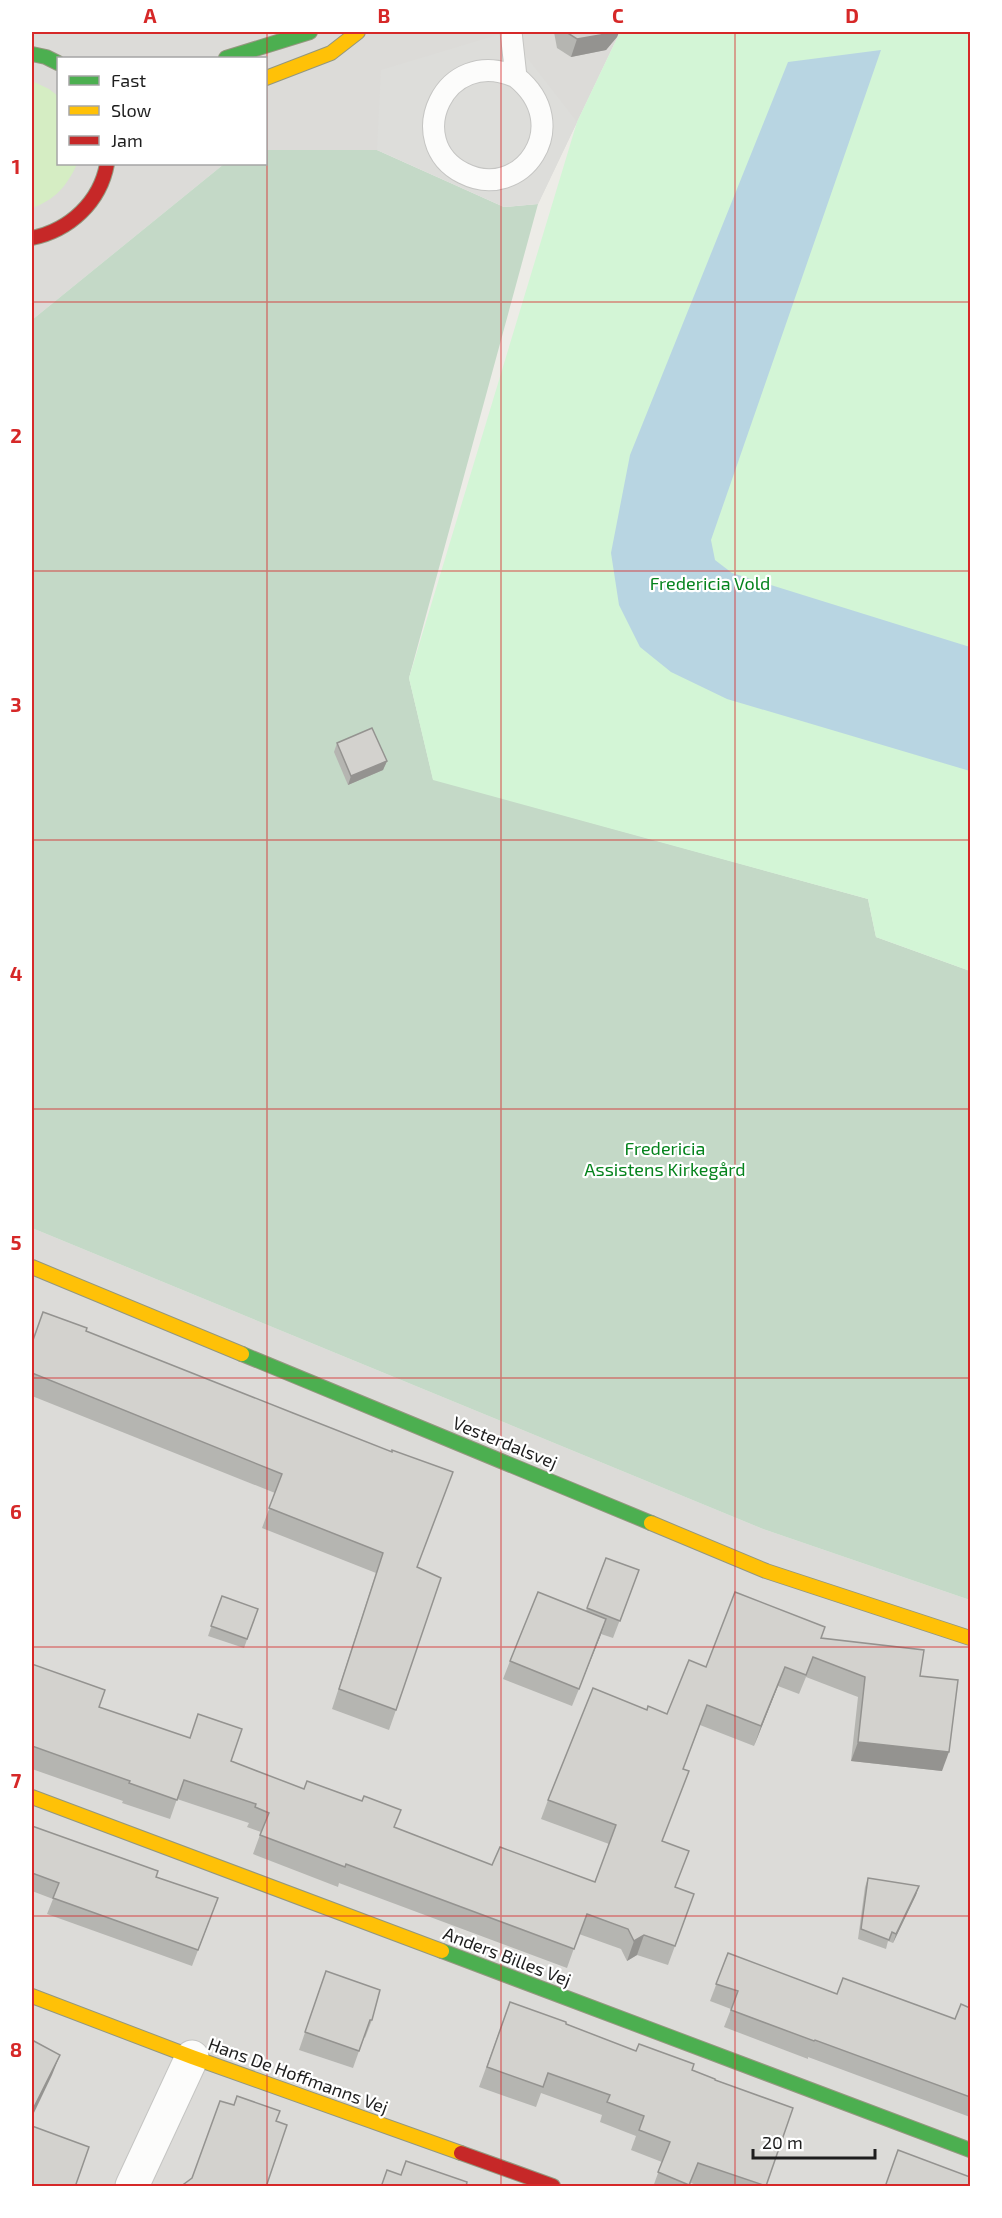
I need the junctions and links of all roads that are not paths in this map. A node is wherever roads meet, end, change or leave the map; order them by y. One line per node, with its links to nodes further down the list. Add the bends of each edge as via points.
1 (310, 32): 5 (street)
2 (358, 32): 8 (street, via 331,52)
3 (511, 32): 7 (lane)
4 (32, 54): 6 (street)
5 (229, 57)
6 (57, 62)
7 (516, 77): 7 (lane, via 528,87 542,114 543,130 534,155 502,178 483,179 452,166 442,154 434,130 441,97 460,78 475,71 491,70)
8 (267, 78)
9 (107, 165): 10 (street, via 103,181 87,207 63,227)
10 (32, 238)
11 (32, 1267): 12 (street, Vesterdalsvej, via 766,1571)
12 (970, 1638)
13 (32, 1797): 16 (street, Anders Billes Vej)
14 (32, 1996): 15 (street, Hans De Hoffmanns Vej)
15 (192, 2057): 17 (street); 18 (street, Hans De Hoffmanns Vej)
16 (970, 2150)
17 (132, 2187)
18 (553, 2187)

